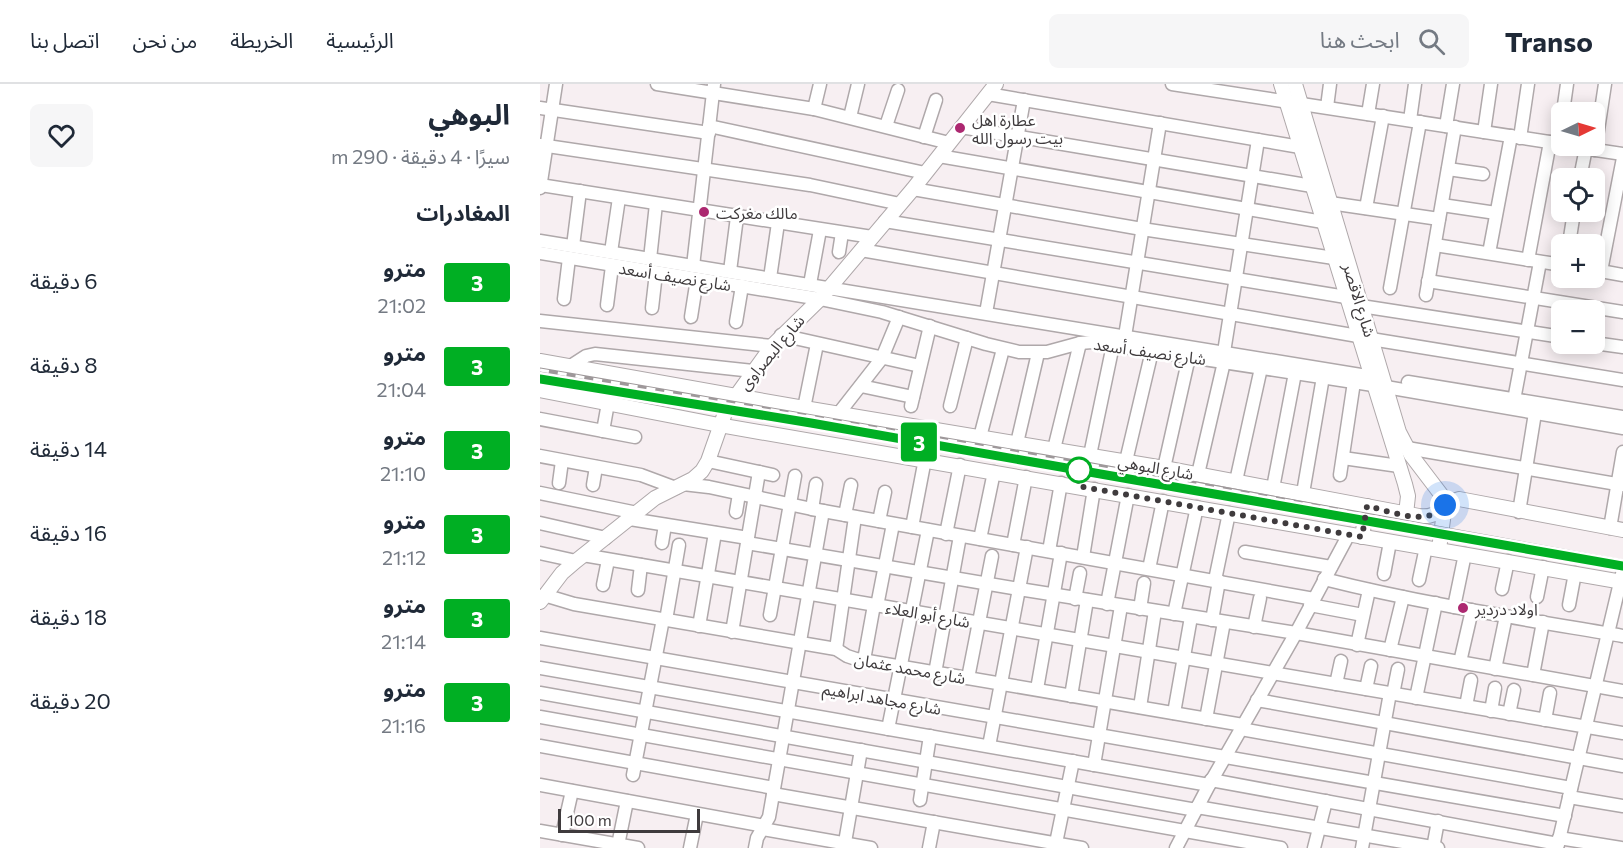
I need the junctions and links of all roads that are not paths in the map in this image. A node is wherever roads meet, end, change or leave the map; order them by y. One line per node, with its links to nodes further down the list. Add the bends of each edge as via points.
1 (556, 84): 26 (street)
2 (657, 84): 17 (street)
3 (820, 84): 27 (street)
4 (858, 84): 30 (street)
5 (1172, 84): 21 (street)
6 (1281, 84): 21 (street, شارع الاقصر)
7 (1295, 84): 24 (street, شارع الاقصر)
8 (1330, 84): 25 (street)
9 (1372, 84): 28 (street)
10 (1415, 84): 31 (street)
11 (1453, 84): 35 (street)
12 (1491, 84): 37 (street)
13 (1528, 84): 40 (street)
14 (1567, 84): 22 (street)
15 (1605, 84): 23 (street)
16 (991, 87): 20 (street); 34 (street, شارع البصراوى)
17 (713, 88): 27 (street); 36 (street)
18 (898, 90): 33 (street)
19 (936, 100): 38 (street)
20 (1024, 100): 32 (street); 39 (street)
21 (1286, 102): 24 (street); 45 (street, شارع الاقصر)
22 (1564, 102)
23 (1601, 102)
24 (1301, 104): 25 (street); 64 (street, شارع الاقصر)
25 (1327, 107): 28 (street)
26 (546, 109): 36 (street); 44 (street)
27 (814, 110): 30 (street)
28 (1368, 114): 29 (street)
29 (1383, 116): 31 (street); 69 (street)
30 (850, 117): 33 (street)
31 (1415, 121): 35 (street); 73 (street)
32 (1160, 123): 41 (street); 51 (street)
33 (886, 126): 38 (street)
34 (961, 127): 39 (street); 42 (street, شارع البصراوى)
35 (1450, 127): 37 (street); 53 (street)
36 (709, 130): 54 (street); 55 (street)
37 (1484, 132): 40 (street)
38 (924, 137): 42 (street)
39 (1018, 137): 51 (street); 52 (street)
40 (1516, 137): 43 (street); 72 (street)
41 (1258, 140): 45 (street); 57 (street)
42 (948, 143): 48 (street, شارع البصراوى)
43 (1551, 143)
44 (543, 146): 54 (street); 58 (street)
45 (1300, 147): 59 (street, شارع الاقصر)
46 (1605, 151): 47 (street)
47 (1623, 154)
48 (939, 156): 52 (street); 55 (street, شارع البصراوى)
49 (1557, 156): 96 (street)
50 (1623, 159): 84 (street)
51 (1154, 160): 57 (street); 62 (street)
52 (1012, 168): 62 (street); 68 (street)
53 (1448, 169): 56 (street); 67 (street)
54 (705, 170): 66 (street); 71 (street)
55 (925, 173): 60 (street, شارع البصراوى)
56 (1484, 174)
57 (1252, 176): 59 (street); 70 (street)
58 (540, 186): 61 (street)
59 (1312, 186): 77 (street, شارع الاقصر)
60 (912, 189): 66 (street, شارع البصراوى); 68 (street)
61 (580, 191): 63 (street); 89 (street)
62 (1148, 192): 70 (street); 79 (street)
63 (619, 198): 65 (street); 90 (street)
64 (1330, 203): 69 (street); 121 (street, شارع الاقصر)
65 (656, 204): 71 (street); 95 (street)
66 (900, 204): 76 (street, شارع البصراوى)
67 (1442, 205): 72 (street); 75 (street)
68 (1005, 206): 79 (street); 83 (street)
69 (1366, 208): 73 (street)
70 (1247, 209): 77 (street); 86 (street)
71 (700, 211): 74 (street); 100 (street)
72 (1496, 213): 93 (street)
73 (1404, 214): 75 (street); 113 (street)
74 (737, 217): 78 (street); 101 (street)
75 (1439, 219): 87 (street)
76 (885, 221): 82 (street, شارع البصراوى); 83 (street)
77 (1323, 222): 94 (street, شارع الاقصر)
78 (778, 223): 80 (street); 106 (street)
79 (1142, 229): 86 (street); 97 (street)
80 (820, 230): 81 (street); 110 (street)
81 (842, 233): 82 (street); 91 (street)
82 (872, 237): 88 (street, شارع البصراوى)
83 (999, 240): 97 (street); 104 (street)
84 (1605, 240)
85 (540, 241): 89 (street, شارع نصيف أسعد)
86 (1241, 245): 94 (street); 108 (street)
87 (1435, 245): 93 (street); 109 (street)
88 (861, 250): 104 (street); 112 (street, شارع البصراوى)
89 (571, 252): 90 (street, شارع نصيف أسعد); 92 (street, شارع نصيف أسعد); 99 (street, شارع نصيف أسعد); 118 (street)
90 (611, 252): 95 (street, شارع نصيف أسعد)
91 (839, 252)
92 (540, 253)
93 (1489, 253): 96 (street)
94 (1334, 258): 116 (street, شارع الاقصر)
95 (650, 259): 100 (street, شارع نصيف أسعد)
96 (1534, 261): 98 (street); 117 (street)
97 (1137, 263): 108 (street); 115 (street)
98 (1551, 263)
99 (612, 266): 103 (street, شارع نصيف أسعد); 120 (street)
100 (693, 266): 101 (street, شارع نصيف أسعد)
101 (730, 271): 106 (street, شارع نصيف أسعد)
102 (1605, 272): 105 (street)
103 (656, 273): 107 (street, شارع نصيف أسعد); 122 (street)
104 (993, 273): 115 (street); 124 (street)
105 (1623, 275)
106 (770, 278): 110 (street, شارع نصيف أسعد)
107 (697, 279): 111 (street, شارع نصيف أسعد); 126 (street)
108 (1236, 279): 116 (street); 125 (street)
109 (1428, 281): 114 (street); 117 (street)
110 (810, 284): 112 (street, شارع نصيف أسعد)
111 (742, 286): 119 (street, شارع نصيف أسعد); 129 (street)
112 (830, 287): 119 (street, شارع البصراوى); 124 (street, شارع نصيف أسعد)
113 (1390, 288)
114 (1426, 295)
115 (1131, 297): 125 (street); 133 (street)
116 (1346, 297): 135 (street, شارع الاقصر)
117 (1533, 298): 123 (street); 131 (street)
118 (564, 299)
119 (820, 299): 127 (street, شارع نصيف أسعد); 136 (street, شارع البصراوى)
120 (607, 305)
121 (1361, 306): 131 (street); 135 (street, شارع الاقصر)
122 (651, 308)
123 (1623, 312)
124 (986, 313): 133 (street, شارع نصيف أسعد)
125 (1230, 314): 135 (street); 146 (street)
126 (691, 317)
127 (899, 317): 130 (street, شارع نصيف أسعد); 147 (street)
128 (540, 321): 136 (street)
129 (736, 322)
130 (930, 326): 134 (street, شارع نصيف أسعد); 150 (street)
131 (1527, 332): 132 (street); 149 (street)
132 (1551, 335)
133 (1125, 336): 146 (street, شارع نصيف أسعد)
134 (967, 338): 142 (street, شارع نصيف أسعد); 164 (street)
135 (1365, 338): 149 (street); 158 (street, شارع الاقصر)
136 (777, 341): 138 (street); 153 (street, شارع البصراوى)
137 (1080, 343): 139 (street, شارع نصيف أسعد); 144 (street, شارع نصيف أسعد); 177 (street)
138 (817, 344): 147 (street); 165 (street)
139 (1113, 345): 143 (street, شارع نصيف أسعد); 179 (street)
140 (1605, 345): 141 (street)
141 (1623, 347)
142 (1004, 349): 144 (street, شارع نصيف أسعد); 173 (street)
143 (1152, 351): 145 (street, شارع نصيف أسعد); 185 (street)
144 (1038, 353): 175 (street)
145 (1189, 357): 146 (street, شارع نصيف أسعد); 189 (street)
146 (1224, 357): 152 (street, شارع نصيف أسعد); 158 (street, شارع نصيف أسعد); 193 (street)
147 (882, 358): 150 (street); 159 (street)
148 (540, 361): 151 (street, شارع البوهي)
149 (1521, 363): 156 (street); 162 (street)
150 (920, 366): 159 (street, via 912,401)
151 (569, 367): 153 (street, via 595,354); 161 (street, شارع البوهي)
152 (1261, 368): 154 (street, شارع نصيف أسعد); 198 (street)
153 (753, 371): 161 (street, شارع البصراوى)
154 (1295, 373): 155 (street, شارع نصيف أسعد); 206 (street)
155 (1323, 377): 157 (street, شارع نصيف أسعد); 211 (street)
156 (1623, 380)
157 (1354, 382): 158 (street, شارع نصيف أسعد); 181 (street)
158 (1378, 382): 162 (street, شارع نصيف أسعد); 167 (street, شارع نصيف أسعد); 176 (street, شارع الاقصر); 187 (street, شارع الاقصر)
159 (861, 386): 166 (street)
160 (540, 390): 163 (street, شارع البوهي)
161 (735, 396): 165 (street, شارع البوهي); 170 (street, شارع البصراوى)
162 (1514, 399): 168 (street, شارع نصيف أسعد)
163 (608, 403): 170 (street, شارع البوهي); 172 (street)
164 (950, 406)
165 (804, 408): 166 (street, شارع البوهي)
166 (839, 413): 173 (street, شارع البوهي)
167 (1535, 413): 171 (street, شارع نصيف أسعد); 190 (street)
168 (1623, 417)
169 (540, 419): 172 (street)
170 (719, 425): 182 (street, شارع البوهي); 184 (street, شارع البصراوى)
171 (1623, 428)
172 (603, 431): 174 (street)
173 (980, 437): 175 (street, شارع البوهي)
174 (635, 438)
175 (1017, 443): 177 (street, شارع البوهي)
176 (1407, 448): 190 (street); 216 (street, شارع الاقصر, via 1439,489)
177 (1054, 449): 179 (street, شارع البوهي)
178 (1623, 452): 202 (street)
179 (1089, 455): 185 (street, شارع البوهي)
180 (540, 456): 183 (street)
181 (1343, 458): 187 (street); 195 (street)
182 (925, 459): 186 (street, شارع البوهي); 230 (street)
183 (562, 461): 188 (street); 199 (street)
184 (708, 461): 191 (street); 205 (street, شارع البصراوى, via 693,479)
185 (1126, 461): 189 (street, شارع البوهي)
186 (960, 465): 192 (street, شارع البوهي); 234 (street)
187 (1400, 466): 223 (street, شارع الاقصر, via 1408,496)
188 (596, 467): 203 (street); 205 (street)
189 (1164, 468): 193 (street, شارع البوهي)
190 (1526, 469): 202 (street); 221 (street)
191 (759, 472): 194 (street); 213 (street)
192 (994, 472): 197 (street, شارع البوهي); 238 (street)
193 (1198, 474): 198 (street, شارع البوهي)
194 (773, 475)
195 (1340, 475)
196 (795, 476): 215 (street)
197 (1026, 477): 200 (street, شارع البوهي); 243 (street)
198 (1236, 481): 206 (street, شارع البوهي)
199 (559, 483)
200 (1061, 483): 207 (street, شارع البوهي); 247 (street)
201 (816, 484): 219 (street)
202 (1620, 484): 231 (street)
203 (593, 485)
204 (850, 485): 225 (street)
205 (679, 486): 210 (street); 224 (street, شارع البصراوى, via 655,498)
206 (1272, 488): 211 (street, شارع البوهي)
207 (1094, 489): 212 (street, شارع البوهي); 253 (street)
208 (885, 492): 226 (street)
209 (540, 493): 224 (street)
210 (739, 494): 213 (street); 220 (street)
211 (1303, 494): 217 (street, شارع البوهي)
212 (1128, 495): 214 (street, شارع البوهي); 258 (street)
213 (755, 498): 215 (street); 239 (street)
214 (1163, 501): 218 (street, شارع البوهي); 263 (street)
215 (790, 505): 219 (street); 246 (street)
216 (1445, 505): 221 (street, شارع البوهي, via 1462,500); 223 (street, شارع البوهي, via 1429,517); 245 (street)
217 (1367, 506): 223 (street, شارع البوهي); 236 (street)
218 (1197, 507): 222 (street, شارع البوهي); 269 (street)
219 (817, 510): 225 (street); 251 (street)
220 (736, 512)
221 (1519, 512): 231 (street, شارع البوهي)
222 (1229, 513): 236 (street, شارع البوهي); 275 (street)
223 (1406, 514)
224 (634, 516): 229 (street); 237 (street, شارع البصراوى)
225 (850, 516): 226 (street); 256 (street)
226 (879, 521): 228 (street)
227 (540, 523): 237 (street)
228 (893, 524): 230 (street); 260 (street)
229 (665, 525): 233 (street); 241 (street)
230 (912, 527): 232 (street)
231 (1616, 529)
232 (928, 530): 234 (street); 265 (street)
233 (715, 533): 239 (street); 270 (street)
234 (946, 534): 235 (street)
235 (960, 536): 238 (street); 271 (street)
236 (1355, 536): 240 (street, شارع البوهي); 261 (street)
237 (606, 538): 254 (street, شارع البصراوى)
238 (980, 539): 243 (street)
239 (747, 541): 246 (street); 276 (street)
240 (1390, 542): 245 (street, شارع البوهي); 268 (street)
241 (662, 543)
242 (679, 545): 264 (street)
243 (1013, 545): 244 (street)
244 (1027, 547): 247 (street); 282 (street)
245 (1432, 548): 250 (street, شارع البوهي); 274 (street)
246 (782, 549): 251 (street); 280 (street)
247 (1055, 552): 253 (street); 287 (street)
248 (1245, 552): 261 (street)
249 (540, 553): 254 (street, شارع أبو العلاء)
250 (1465, 554): 257 (street, شارع البوهي); 299 (street)
251 (815, 555): 256 (street); 286 (street)
252 (992, 556): 277 (street)
253 (1083, 557): 258 (street)
254 (580, 558): 255 (street, شارع أبو العلاء); 285 (street, شارع البصراوى)
255 (608, 560): 259 (street, شارع أبو العلاء); 279 (street)
256 (849, 561): 260 (street); 292 (street)
257 (1508, 561): 262 (street, شارع البوهي); 284 (street)
258 (1115, 563): 263 (street); 295 (street)
259 (641, 565): 264 (street, شارع أبو العلاء); 281 (street)
260 (885, 567): 265 (street); 296 (street)
261 (1331, 567): 273 (street)
262 (1543, 567): 267 (street, شارع البوهي); 289 (street)
263 (1149, 569): 269 (street)
264 (674, 571): 270 (street, شارع أبو العلاء); 310 (street)
265 (919, 572): 271 (street); 302 (street)
266 (1080, 573): 291 (street)
267 (1575, 573): 272 (street, شارع البوهي); 297 (street)
268 (1384, 574)
269 (1182, 575): 275 (street); 304 (street)
270 (708, 577): 276 (street, شارع أبو العلاء); 314 (street)
271 (952, 578): 277 (street); 308 (street)
272 (1622, 578): 319 (street)
273 (1324, 579): 283 (street); 293 (street)
274 (1419, 580)
275 (1217, 581): 293 (street); 311 (street)
276 (740, 582): 280 (street, شارع أبو العلاء); 317 (street)
277 (987, 584): 282 (street); 313 (street)
278 (1144, 584): 300 (street)
279 (603, 585)
280 (775, 588): 286 (street, شارع أبو العلاء); 305 (street)
281 (638, 590)
282 (1019, 590): 287 (street); 316 (street)
283 (1369, 590): 288 (street); 306 (street)
284 (1502, 590)
285 (543, 593): 310 (street, شارع محمد عثمان, via 574,604)
286 (809, 594): 292 (street, شارع أبو العلاء); 324 (street)
287 (1053, 595): 291 (street); 320 (street)
288 (1403, 597): 294 (street); 328 (street)
289 (1537, 597)
290 (1260, 598): 315 (street)
291 (1081, 599): 295 (street); 323 (street)
292 (843, 600): 296 (street, شارع أبو العلاء); 327 (street)
293 (1312, 602): 306 (street); 318 (street)
294 (1436, 603): 299 (street); 330 (street)
295 (1107, 604): 298 (street)
296 (875, 605): 302 (street, شارع أبو العلاء); 333 (street)
297 (1569, 605)
298 (1121, 606): 300 (street); 326 (street)
299 (1454, 607): 301 (street)
300 (1140, 609): 303 (street)
301 (1472, 610): 307 (street); 335 (street)
302 (911, 611): 308 (street, شارع أبو العلاء); 338 (street)
303 (1155, 611): 304 (street); 329 (street)
304 (1174, 614): 309 (street)
305 (770, 615)
306 (1363, 615): 325 (street)
307 (1506, 616): 312 (street); 341 (street)
308 (945, 617): 313 (street, شارع أبو العلاء); 342 (street)
309 (1191, 617): 311 (street); 331 (street)
310 (664, 620): 314 (street, شارع محمد عثمان); 332 (street)
311 (1218, 621): 315 (street); 336 (street)
312 (1543, 622): 319 (street); 344 (street)
313 (979, 623): 316 (street, شارع أبو العلاء); 345 (street)
314 (699, 626): 317 (street, شارع محمد عثمان)
315 (1254, 627): 318 (street)
316 (1012, 628): 320 (street, شارع أبو العلاء); 348 (street)
317 (732, 632): 324 (street, شارع محمد عثمان)
318 (1296, 633): 325 (street); 343 (street)
319 (1609, 633): 321 (street); 350 (street)
320 (1047, 634): 323 (street, شارع أبو العلاء); 353 (street)
321 (1623, 636)
322 (540, 639): 332 (street, شارع مجاهد ابراهيم)
323 (1080, 640): 326 (street, شارع أبو العلاء); 360 (street)
324 (800, 644): 327 (street, شارع محمد عثمان); 347 (street)
325 (1357, 645): 328 (street)
326 (1114, 646): 329 (street, شارع أبو العلاء); 364 (street)
327 (836, 649): 333 (street, شارع محمد عثمان)
328 (1390, 650): 330 (street)
329 (1148, 652): 331 (street, شارع أبو العلاء); 366 (street)
330 (1425, 657): 335 (street); 361 (street)
331 (1184, 658): 336 (street, شارع أبو العلاء); 370 (street)
332 (655, 659): 347 (street, شارع مجاهد ابراهيم); 351 (street)
333 (864, 660): 338 (street, شارع محمد عثمان)
334 (1341, 661): 349 (street)
335 (1460, 662): 341 (street)
336 (1216, 663): 343 (street, شارع أبو العلاء); 374 (street)
337 (1371, 666): 354 (street)
338 (900, 667): 342 (street, شارع محمد عثمان); 362 (street)
339 (540, 668): 351 (street)
340 (1398, 669): 358 (street)
341 (1495, 669): 344 (street)
342 (935, 673): 345 (street, شارع محمد عثمان)
343 (1273, 673): 349 (street, شارع أبو العلاء); 363 (street)
344 (1533, 675): 350 (street)
345 (968, 678): 348 (street, شارع محمد عثمان)
346 (1472, 680): 365 (street)
347 (794, 683): 362 (street, شارع مجاهد ابراهيم); 367 (street)
348 (1001, 684): 353 (street, شارع محمد عثمان); 373 (street)
349 (1336, 684): 354 (street, شارع أبو العلاء)
350 (1596, 686): 356 (street); 378 (street)
351 (650, 687): 367 (street); 369 (street)
352 (1495, 688): 368 (street)
353 (1037, 689): 360 (street, شارع محمد عثمان)
354 (1366, 689): 358 (street, شارع أبو العلاء)
355 (1514, 690): 371 (street)
356 (1623, 691)
357 (540, 693): 369 (street)
358 (1392, 693): 361 (street, شارع أبو العلاء); 376 (street)
359 (1550, 693): 375 (street)
360 (1071, 696): 364 (street, شارع محمد عثمان)
361 (1416, 698): 365 (street, شارع أبو العلاء)
362 (894, 700): 373 (street, شارع مجاهد ابراهيم); 379 (street)
363 (1257, 700): 376 (street); 377 (street)
364 (1105, 701): 366 (street, شارع محمد عثمان); 384 (street)
365 (1466, 706): 368 (street, شارع أبو العلاء)
366 (1140, 707): 370 (street, شارع محمد عثمان)
367 (789, 711): 379 (street); 382 (street)
368 (1491, 711): 371 (street, شارع أبو العلاء)
369 (645, 712): 381 (street); 382 (street)
370 (1174, 713): 374 (street, شارع محمد عثمان)
371 (1509, 714): 375 (street, شارع أبو العلاء)
372 (540, 717): 381 (street)
373 (995, 718): 384 (street, شارع مجاهد ابراهيم); 386 (street)
374 (1206, 719): 377 (street, شارع محمد عثمان)
375 (1545, 720): 378 (street, شارع أبو العلاء)
376 (1385, 723): 388 (street); 390 (street)
377 (1242, 727): 388 (street, شارع محمد عثمان); 389 (street)
378 (1586, 727): 380 (street, شارع أبو العلاء); 390 (street)
379 (888, 729): 383 (street)
380 (1623, 733)
381 (641, 735): 391 (street); 396 (street)
382 (784, 736): 387 (street); 391 (street)
383 (930, 736): 386 (street); 393 (street)
384 (1099, 736): 389 (street, شارع مجاهد ابراهيم); 395 (street)
385 (540, 746): 396 (street)
386 (989, 746): 392 (street)
387 (861, 750): 393 (street); 397 (street)
388 (1379, 754): 399 (street); 405 (street, شارع محمد عثمان)
389 (1224, 758): 398 (street); 399 (street, شارع مجاهد ابراهيم)
390 (1579, 758): 394 (street); 405 (street)
391 (779, 759): 397 (street); 404 (street)
392 (1073, 761): 395 (street); 402 (street)
393 (926, 762): 401 (street); 402 (street)
394 (1623, 764)
395 (1094, 765): 398 (street)
396 (634, 769): 404 (street)
397 (857, 773): 401 (street); 409 (street)
398 (1210, 782): 408 (street); 411 (street)
399 (1374, 783): 412 (street); 415 (street, شارع مجاهد ابراهيم)
400 (540, 785): 403 (street)
401 (922, 785): 406 (street); 413 (street)
402 (1068, 787): 411 (street); 413 (street)
403 (572, 791): 407 (street); 422 (street)
404 (773, 791): 409 (street); 418 (street)
405 (1570, 793): 410 (street, شارع محمد عثمان); 415 (street)
406 (920, 800)
407 (627, 801): 414 (street); 427 (street)
408 (1326, 801): 412 (street); 419 (street)
409 (851, 807): 417 (street); 428 (street)
410 (1623, 807)
411 (1196, 809): 419 (street); 421 (street)
412 (1369, 809): 416 (street); 424 (street)
413 (1063, 810): 421 (street); 425 (street)
414 (697, 814): 418 (street); 430 (street)
415 (1565, 816): 426 (street)
416 (1438, 821): 426 (street); 438 (street)
417 (934, 822): 423 (street); 433 (street)
418 (764, 827): 428 (street); 431 (street)
419 (1319, 828): 424 (street); 437 (street)
420 (540, 831): 422 (street)
421 (1184, 831): 435 (street); 436 (street)
422 (562, 835): 427 (street)
423 (1014, 842): 425 (street)
424 (1363, 842): 438 (street)
425 (1056, 843): 434 (street)
426 (1558, 843): 439 (street)
427 (618, 845): 429 (street)
428 (844, 846): 432 (street)
429 (638, 848)
430 (690, 848)
431 (755, 848)
432 (872, 848)
433 (929, 848)
434 (1082, 848)
435 (1176, 848)
436 (1281, 848)
437 (1314, 848)
438 (1435, 848)
439 (1621, 848)

